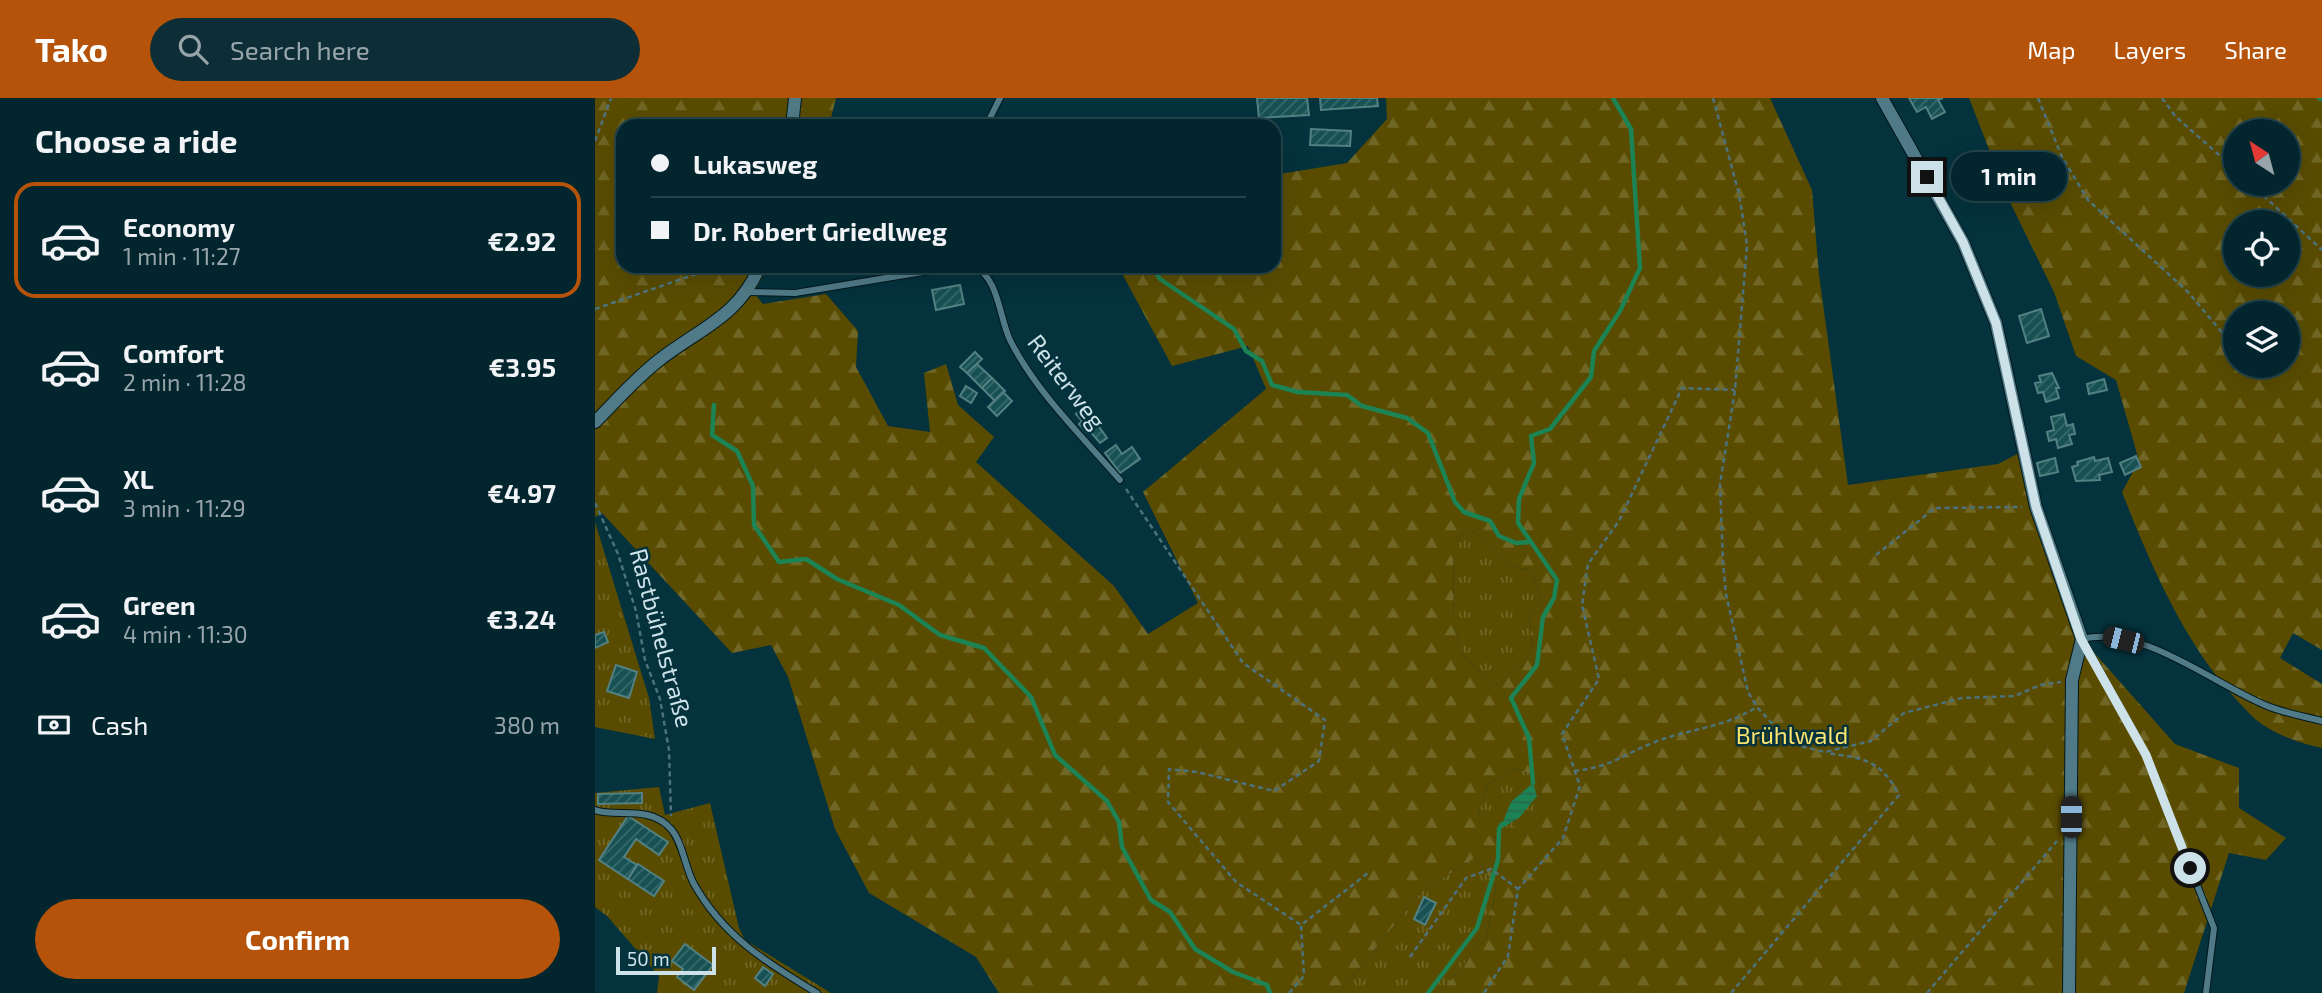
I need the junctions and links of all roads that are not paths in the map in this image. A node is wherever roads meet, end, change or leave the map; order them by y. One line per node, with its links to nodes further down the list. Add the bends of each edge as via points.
1 (795, 98): 4 (street)
2 (1000, 98): 5 (lane)
3 (1882, 98): 12 (street, via 1963,242 1996,323 2036,507)
4 (793, 119)
5 (990, 119)
6 (756, 273): 9 (street)
7 (917, 273): 9 (lane, via 795,293)
8 (985, 273): 11 (lane, Reiterweg, via 1022,364)
9 (746, 292): 10 (street, via 711,328 658,361)
10 (595, 422)
11 (1120, 480)
12 (2081, 639): 13 (lane, via 2101,634 2146,646 2265,705); 16 (street, via 2072,680); 17 (lane, via 2146,755 2214,928)
13 (2322, 721)
14 (595, 810): 15 (lane, via 628,811 653,818 671,830 692,882 710,911 753,954)
15 (817, 993)
16 (2069, 993)
17 (2206, 993)

